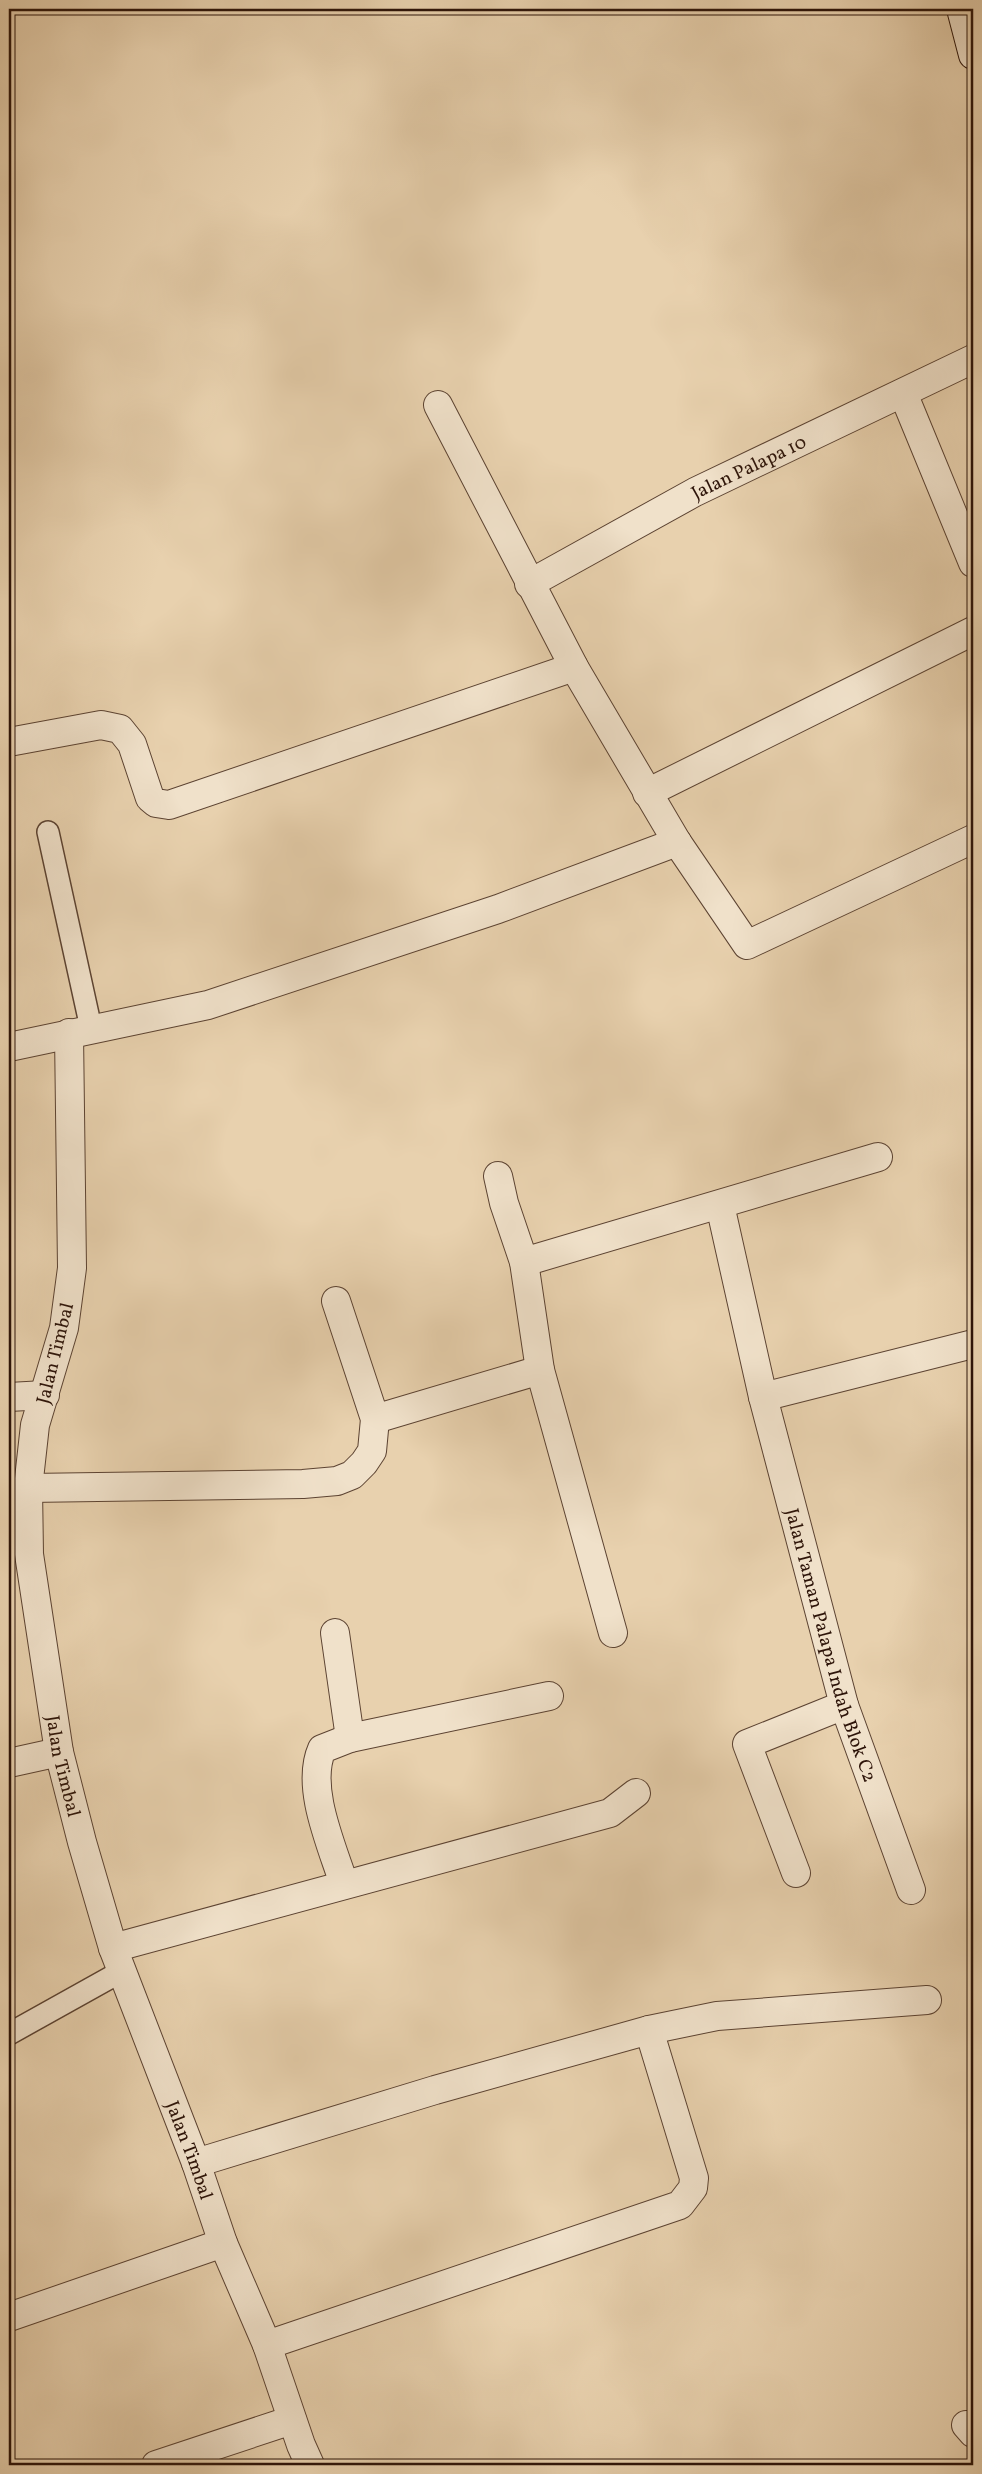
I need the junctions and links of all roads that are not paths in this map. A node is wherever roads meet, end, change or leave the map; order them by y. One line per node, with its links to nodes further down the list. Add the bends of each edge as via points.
1 (961, 9): 2 (street)
2 (973, 55)
3 (973, 359): 4 (street, Jalan Palapa 10)
4 (903, 393): 6 (street); 7 (street, Jalan Palapa 10, via 695,492)
5 (438, 405): 7 (street)
6 (973, 563)
7 (530, 584): 9 (street)
8 (973, 631): 11 (street)
9 (574, 667): 10 (street, via 169,805 156,803 150,798 132,744 120,729 101,725); 11 (street)
10 (9, 742)
11 (648, 794): 14 (street)
12 (48, 832): 15 (lane)
13 (973, 839): 14 (street, via 747,945)
14 (677, 842): 15 (street, via 498,909 208,1005)
15 (80, 1031): 16 (street); 24 (street, Jalan Timbal, via 72,1268 64,1328)
16 (9, 1047)
17 (878, 1157): 19 (street)
18 (498, 1176): 20 (street)
19 (720, 1205): 20 (street); 26 (street, Jalan Taman Palapa Indah Blok C2)
20 (524, 1262): 23 (street)
21 (336, 1301): 27 (street)
22 (973, 1344): 26 (street)
23 (540, 1370): 27 (street); 31 (street)
24 (45, 1395): 25 (street); 28 (street, Jalan Timbal, via 35,1425)
25 (9, 1397)
26 (763, 1397): 33 (street, Jalan Taman Palapa Indah Blok C2)
27 (375, 1419): 28 (street, via 372,1452 352,1474 337,1481)
28 (28, 1488): 29 (street, Jalan Timbal)
29 (19, 1556): 35 (street, Jalan Timbal)
30 (335, 1633): 34 (street)
31 (612, 1633)
32 (549, 1696): 34 (street)
33 (844, 1705): 38 (street, via 747,1744); 40 (street, Jalan Taman Palapa Indah Blok C2)
34 (350, 1738): 39 (street, via 322,1749 316,1768 321,1811)
35 (59, 1752): 36 (street); 41 (street, Jalan Timbal)
36 (9, 1763)
37 (636, 1793): 39 (street, via 610,1813)
38 (796, 1873)
39 (344, 1884): 41 (street)
40 (911, 1890)
41 (117, 1960): 44 (lane); 45 (street, Jalan Timbal)
42 (927, 2000): 43 (street, via 717,2016)
43 (649, 2030): 45 (street, via 435,2090); 48 (street, via 694,2178 693,2188 680,2205)
44 (9, 2034)
45 (196, 2163): 46 (street, Jalan Timbal)
46 (223, 2243): 47 (street); 48 (street, Jalan Timbal)
47 (9, 2317)
48 (266, 2345): 49 (street, Jalan Timbal)
49 (292, 2420): 50 (street); 51 (street, Jalan Timbal)
50 (156, 2465)
51 (310, 2465)

